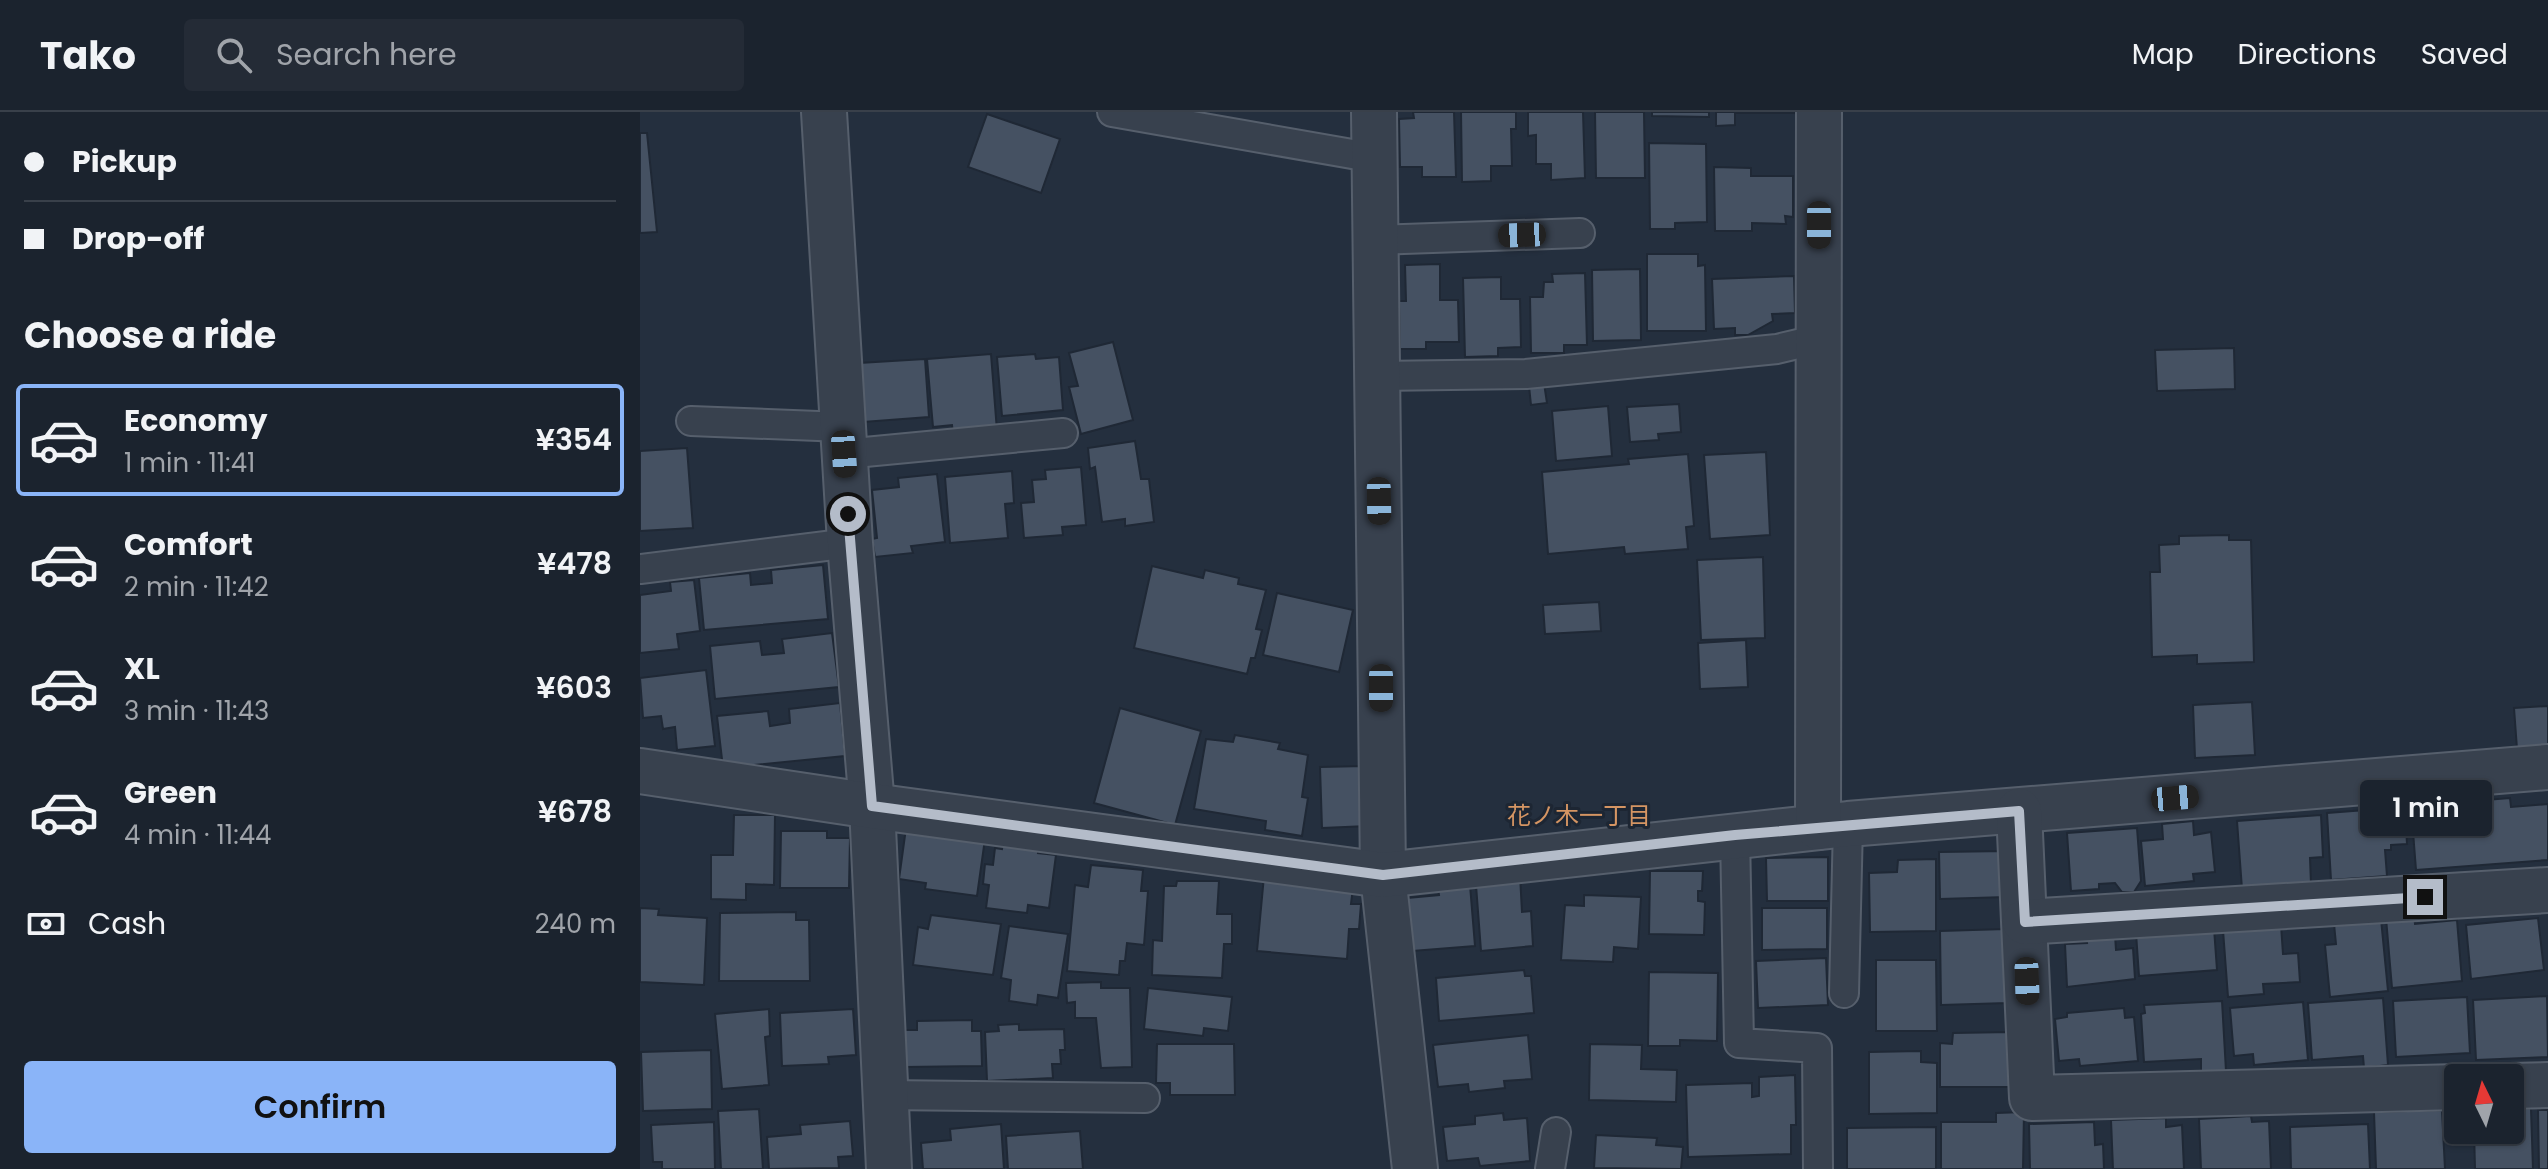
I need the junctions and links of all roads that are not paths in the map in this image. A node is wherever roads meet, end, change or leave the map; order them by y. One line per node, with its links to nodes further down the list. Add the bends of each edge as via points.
1 (824, 112): 12 (street)
2 (1112, 112): 5 (lane)
3 (1374, 112): 5 (street)
4 (1819, 112): 8 (street)
5 (1375, 158): 7 (street)
6 (1580, 233): 7 (lane)
7 (1375, 240): 9 (street)
8 (1819, 339): 9 (lane, via 1777,349 1526,374); 19 (street)
9 (1377, 376): 21 (street)
10 (691, 421): 12 (lane)
11 (1063, 433): 12 (lane)
12 (844, 441): 13 (street)
13 (850, 543): 14 (lane); 17 (street)
14 (640, 569)
15 (2548, 767): 18 (street)
16 (640, 771): 17 (street)
17 (872, 806): 21 (street); 28 (street)
18 (2019, 811): 19 (street); 23 (street)
19 (1833, 826): 20 (street); 24 (lane)
20 (1735, 835): 21 (street); 34 (lane, via 1739,1043 1817,1048)
21 (1383, 875): 32 (street)
22 (2548, 890): 23 (street)
23 (2025, 922): 27 (street, via 2032,1098)
24 (1844, 993)
25 (2548, 1085): 26 (street)
26 (2524, 1086)
27 (2444, 1087)
28 (884, 1095): 29 (lane); 31 (street)
29 (1145, 1098)
30 (1556, 1132): 33 (lane)
31 (889, 1169)
32 (1415, 1169)
33 (1550, 1169)
34 (1818, 1169)

